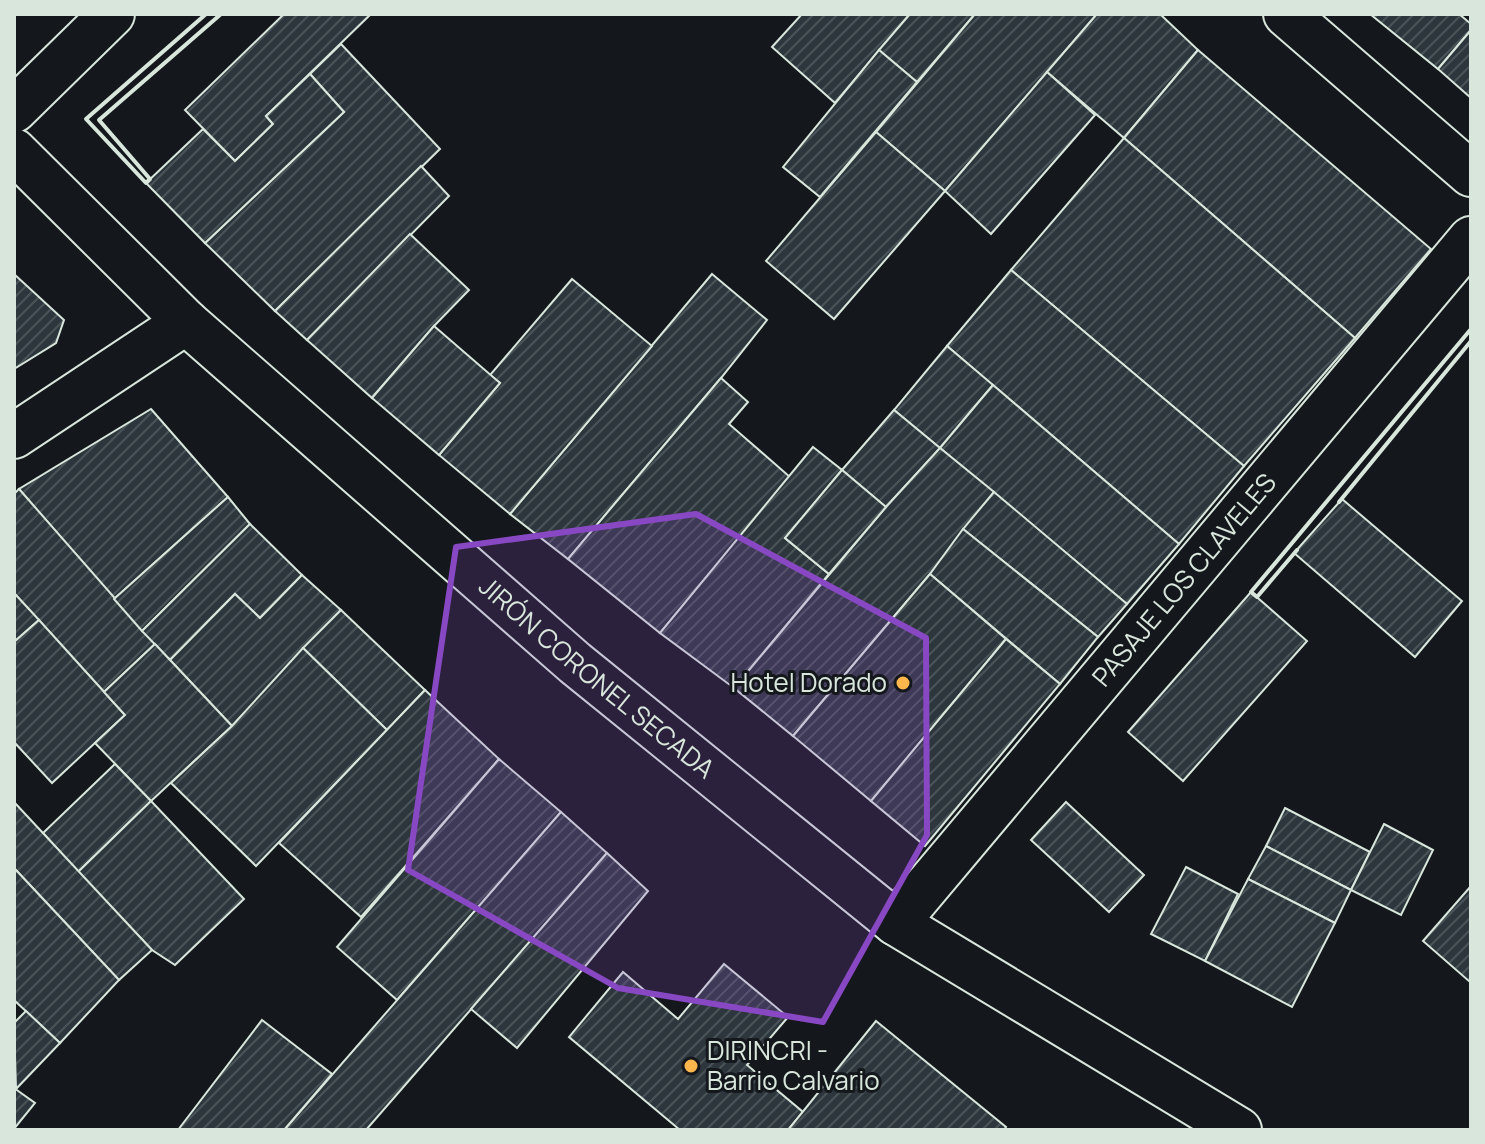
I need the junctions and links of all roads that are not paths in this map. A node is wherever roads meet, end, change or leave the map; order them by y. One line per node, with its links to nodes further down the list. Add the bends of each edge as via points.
1 (112, 14): 3 (main road)
2 (1286, 14): 5 (main road)
3 (14, 110)
4 (14, 151): 7 (main road, JIRÓN CORONEL SECADA)
5 (1471, 174)
6 (1471, 239): 9 (main road, PASAJE LOS CLAVELES)
7 (186, 322): 8 (main road); 9 (main road, JIRÓN CORONEL SECADA, via 575,663)
8 (14, 436)
9 (896, 923): 10 (main road, JIRÓN CORONEL SECADA)
10 (1239, 1130)

